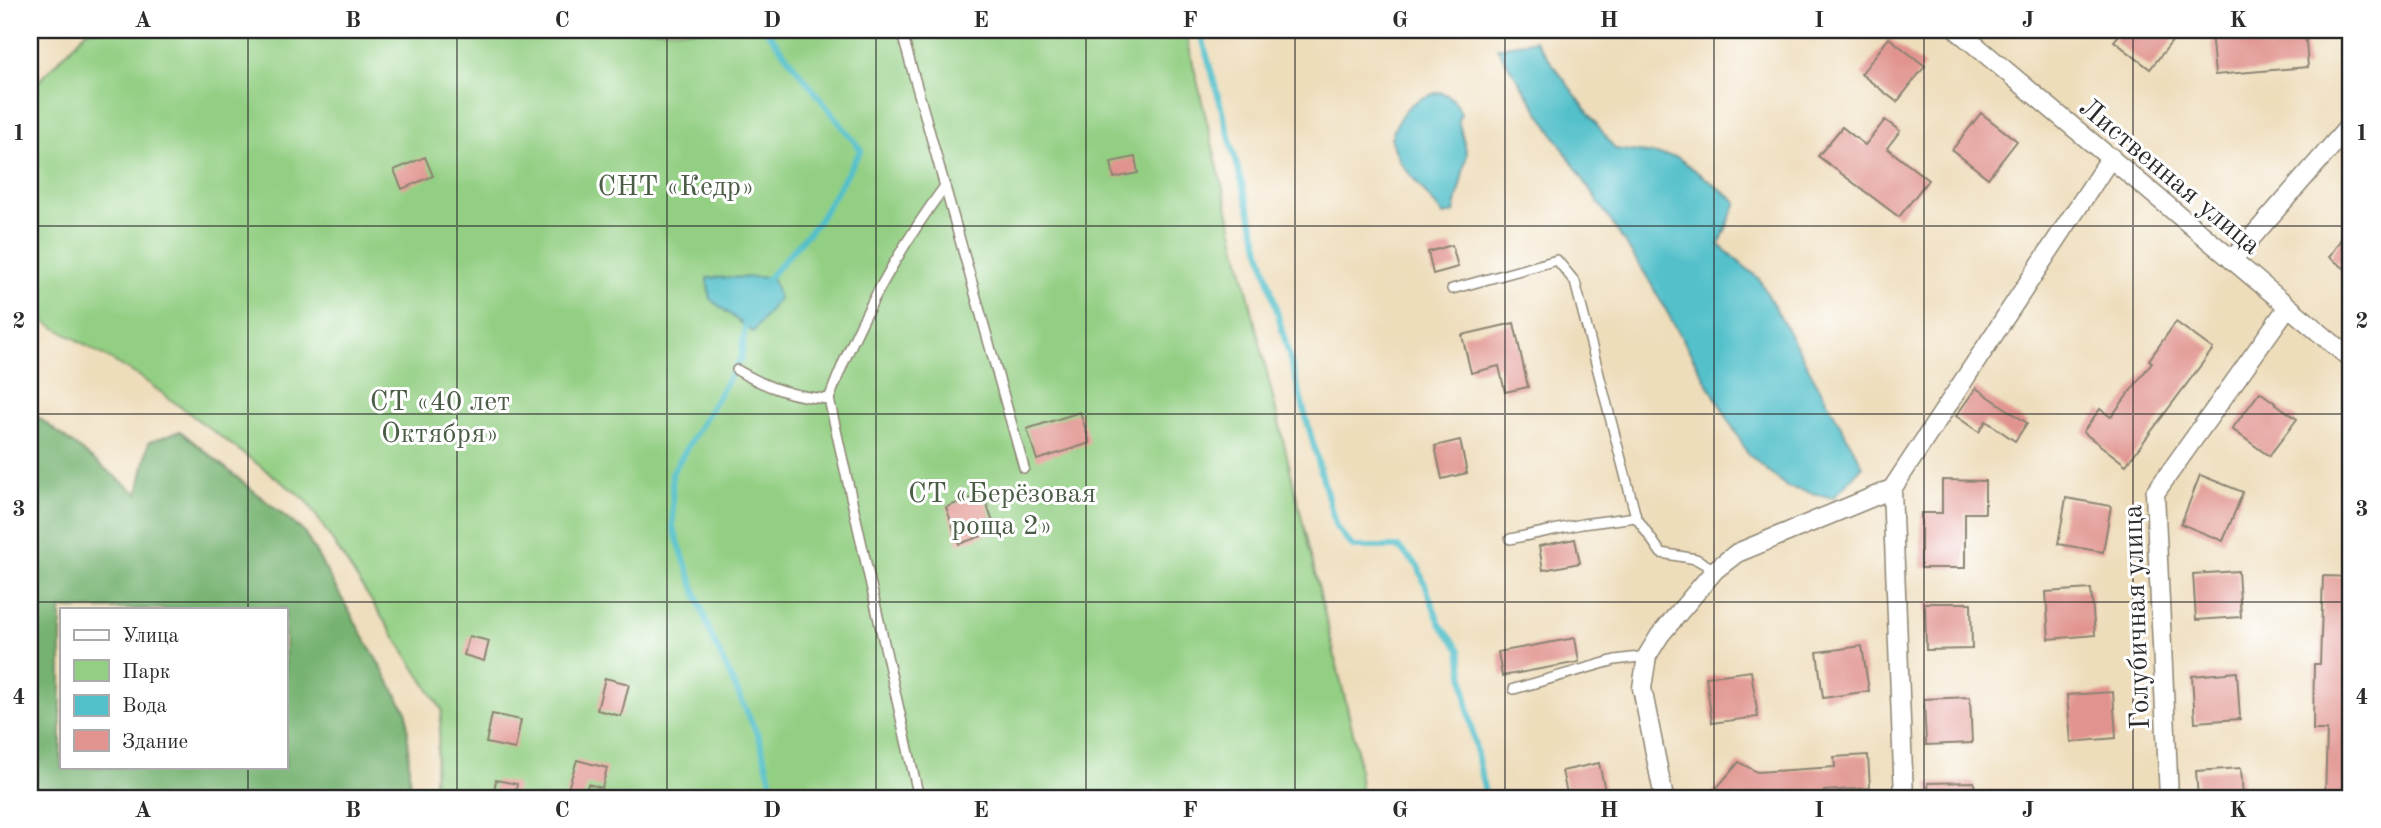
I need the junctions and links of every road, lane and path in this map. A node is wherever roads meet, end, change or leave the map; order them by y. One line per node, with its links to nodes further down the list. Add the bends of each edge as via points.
1 (901, 30): 5 (lane)
2 (1957, 30): 4 (street, Лиственная улица)
3 (2351, 124): 6 (street)
4 (2111, 157): 6 (street, Лиственная улица); 13 (street)
5 (945, 186): 11 (lane, via 909,238 845,356); 12 (lane)
6 (2232, 260): 8 (street, Лиственная улица)
7 (1452, 289): 14 (lane, via 1557,260 1575,282)
8 (2287, 308): 9 (street, Лиственная улица); 22 (street, Голубичная улица, via 2155,494)
9 (2351, 359)
10 (737, 370): 11 (lane, via 769,388)
11 (829, 399): 19 (lane)
12 (1024, 468)
13 (1892, 489): 16 (street, via 1737,553); 21 (street)
14 (1636, 517): 15 (lane); 16 (lane, via 1661,553 1696,559)
15 (1510, 539)
16 (1715, 570): 17 (street)
17 (1647, 656): 18 (lane, via 1615,660); 20 (street, via 1642,688)
18 (1514, 689)
19 (919, 798)
20 (1664, 798)
21 (1904, 798)
22 (2169, 798)

